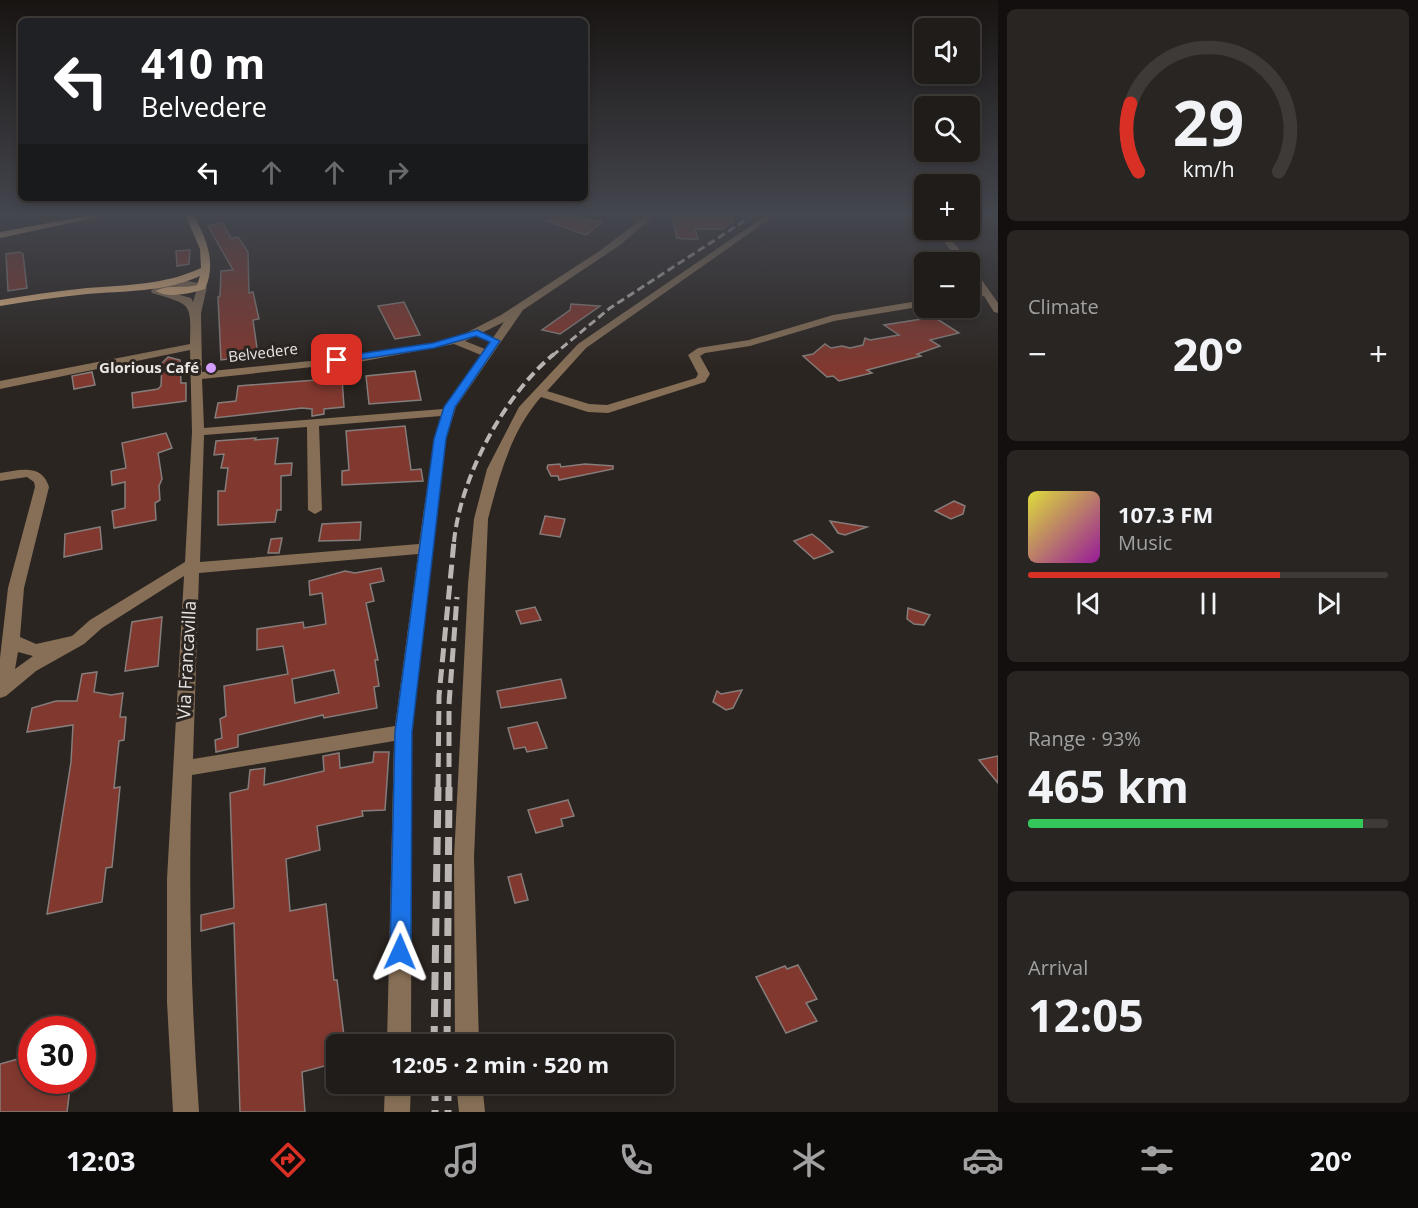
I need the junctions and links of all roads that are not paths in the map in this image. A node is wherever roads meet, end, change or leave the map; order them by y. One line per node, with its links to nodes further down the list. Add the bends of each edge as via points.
1 (207, 266): 4 (main road, Via Francavilla)
2 (583, 266): 12 (street, Belvedere)
3 (697, 266): 21 (street, via 594,337)
4 (206, 269): 6 (main road, Via Francavilla); 7 (main road)
5 (980, 285): 8 (street)
6 (202, 287): 7 (main road, via 187,291); 14 (street, Via Francavilla)
7 (155, 288): 10 (main road, via 67,293); 14 (street, via 187,300)
8 (985, 293): 9 (street); 13 (street)
9 (980, 294)
10 (0, 303)
11 (914, 305): 21 (street, via 833,318 750,343 702,350 694,355 704,374 701,381 608,409 588,408)
12 (518, 310): 15 (street, Belvedere); 18 (street)
13 (998, 310)
14 (196, 313): 17 (street, Via Francavilla)
15 (477, 333): 16 (street, Belvedere); 18 (street)
16 (455, 341): 18 (street); 19 (street, Belvedere, via 378,355)
17 (195, 346): 19 (street, Via Francavilla); 20 (street)
18 (491, 347): 22 (street)
19 (196, 376): 24 (street, Via Francavilla)
20 (0, 385)
21 (539, 393): 36 (street, via 523,410 500,454 480,519 464,858)
22 (448, 412): 23 (street); 27 (street, via 440,439)
23 (313, 423): 24 (street); 26 (street)
24 (198, 432): 28 (street, Via Francavilla)
25 (0, 477): 29 (street, via 30,473 40,480 42,487 16,588)
26 (315, 510)
27 (424, 549): 28 (street); 33 (street)
28 (192, 566): 30 (street, via 96,624); 34 (street, Via Francavilla)
29 (12, 639): 30 (street, via 21,648 39,652); 31 (street, via 6,672)
30 (78, 640): 32 (street, via 30,666)
31 (0, 680)
32 (0, 691)
33 (403, 732): 34 (street); 35 (street)
34 (182, 769): 39 (street, Via Francavilla, via 178,969)
35 (399, 1034)
36 (467, 1034)
37 (398, 1094): 40 (street)
38 (470, 1094): 41 (street)
39 (186, 1112)
40 (397, 1112)
41 (472, 1112)

